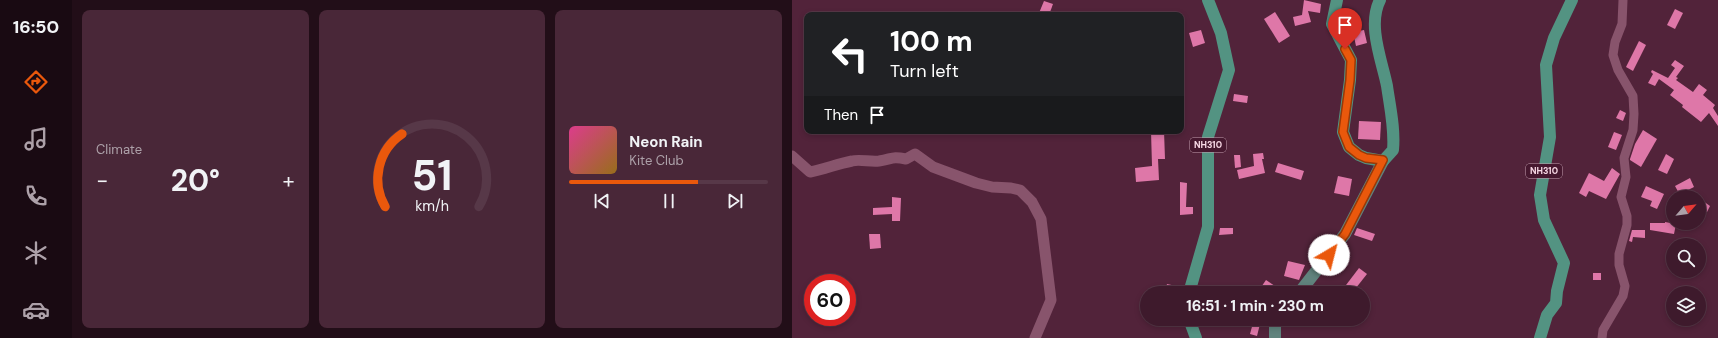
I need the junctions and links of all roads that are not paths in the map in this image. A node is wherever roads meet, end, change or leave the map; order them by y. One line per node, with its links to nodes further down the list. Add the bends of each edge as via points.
1 (1208, 0): 8 (highway, NH310, via 1221,33 1229,70 1208,137 1208,227)
2 (1337, 0): 7 (highway, via 1332,24 1351,60 1343,132 1349,147 1359,155)
3 (1380, 0): 7 (highway, via 1375,9 1376,44 1394,135 1393,150)
4 (1572, 0): 15 (highway, NH310, via 1554,38 1546,64 1550,137 1540,195 1544,220 1564,263 1556,303 1547,315)
5 (1623, 0): 16 (street, via 1622,24 1614,42 1613,55 1618,70 1633,96 1634,114 1624,158 1626,177 1622,196 1627,225 1619,254 1619,265 1625,286 1623,296 1603,330)
6 (792, 156): 12 (street, via 810,172 853,160 866,162 893,157 906,159 915,154 933,167 976,183 1020,190 1032,202 1041,219 1051,300)
7 (1383, 160): 9 (main road, via 1345,234)
8 (1191, 286)
9 (1304, 286)
10 (1192, 326): 13 (highway)
11 (1275, 326): 14 (main road)
12 (1035, 338)
13 (1196, 338)
14 (1275, 338)
15 (1540, 338)
16 (1602, 338)

